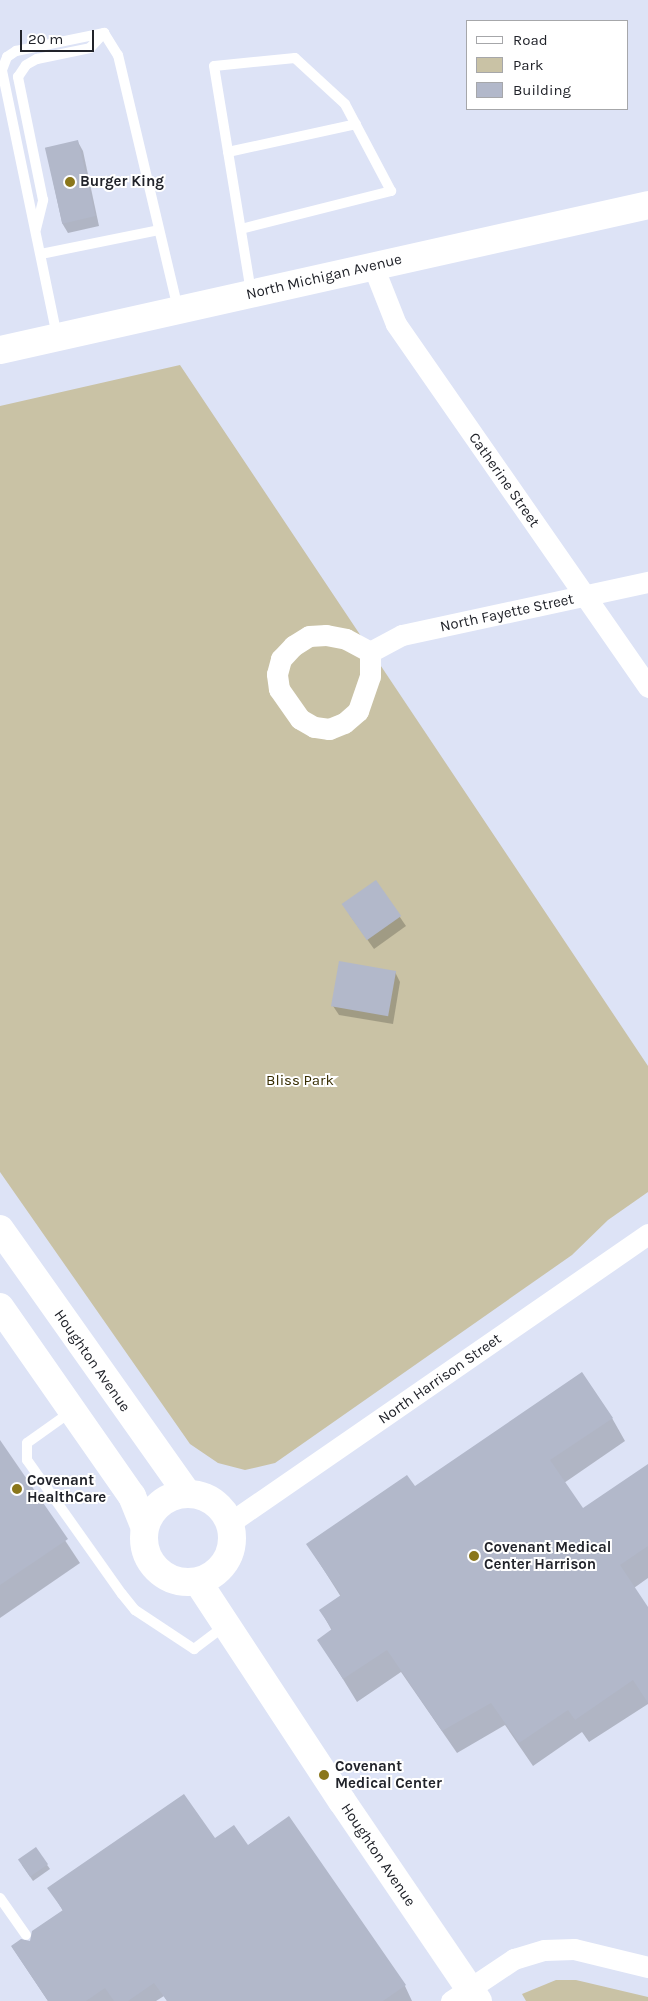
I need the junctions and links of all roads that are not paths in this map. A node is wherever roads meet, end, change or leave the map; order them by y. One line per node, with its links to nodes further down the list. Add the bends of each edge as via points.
1 (104, 33): 6 (lane, via 118,55); 7 (lane, via 90,48 37,59 18,77 43,200); 7 (lane, via 16,51 7,57 2,70)
2 (356, 124): 3 (lane); 3 (lane, via 345,104 295,58 214,66); 5 (lane, via 391,191)
3 (228, 152): 5 (lane)
4 (648, 205): 9 (street, North Michigan Avenue)
5 (241, 229): 10 (lane)
6 (159, 230): 8 (lane); 11 (lane)
7 (36, 232): 8 (lane)
8 (41, 254): 12 (lane)
9 (372, 266): 10 (street, North Michigan Avenue); 15 (street, Catherine Street, via 396,324)
10 (251, 293): 11 (street, North Michigan Avenue)
11 (178, 310): 12 (street, North Michigan Avenue)
12 (57, 337): 13 (street, North Michigan Avenue)
13 (0, 350)
14 (648, 582): 15 (street, North Fayette Street)
15 (584, 596): 16 (street, North Fayette Street, via 402,635); 17 (street, Catherine Street)
16 (370, 652): 16 (street, via 346,639 310,636 293,646 282,659 277,674 279,689 300,719 314,727 333,728 358,711 370,676)
17 (648, 687)
18 (0, 1229): 22 (street, Houghton Avenue)
19 (648, 1234): 23 (street, North Harrison Street)
20 (4, 1320): 21 (street)
21 (72, 1410): 24 (street, via 132,1496); 26 (lane, via 28,1443 27,1460 135,1610 194,1649)
22 (186, 1492): 23 (street, via 218,1505); 24 (street, via 167,1497 152,1509)
23 (231, 1522): 25 (street, via 231,1550 217,1571)
24 (144, 1526): 25 (street, via 144,1545 151,1563 163,1575 178,1581)
25 (198, 1582): 26 (street, Houghton Avenue)
26 (225, 1626): 30 (street, Houghton Avenue)
27 (0, 1898): 28 (lane)
28 (26, 1935)
29 (648, 1967): 30 (street, via 574,1949 544,1950 514,1959)
30 (466, 1997)

